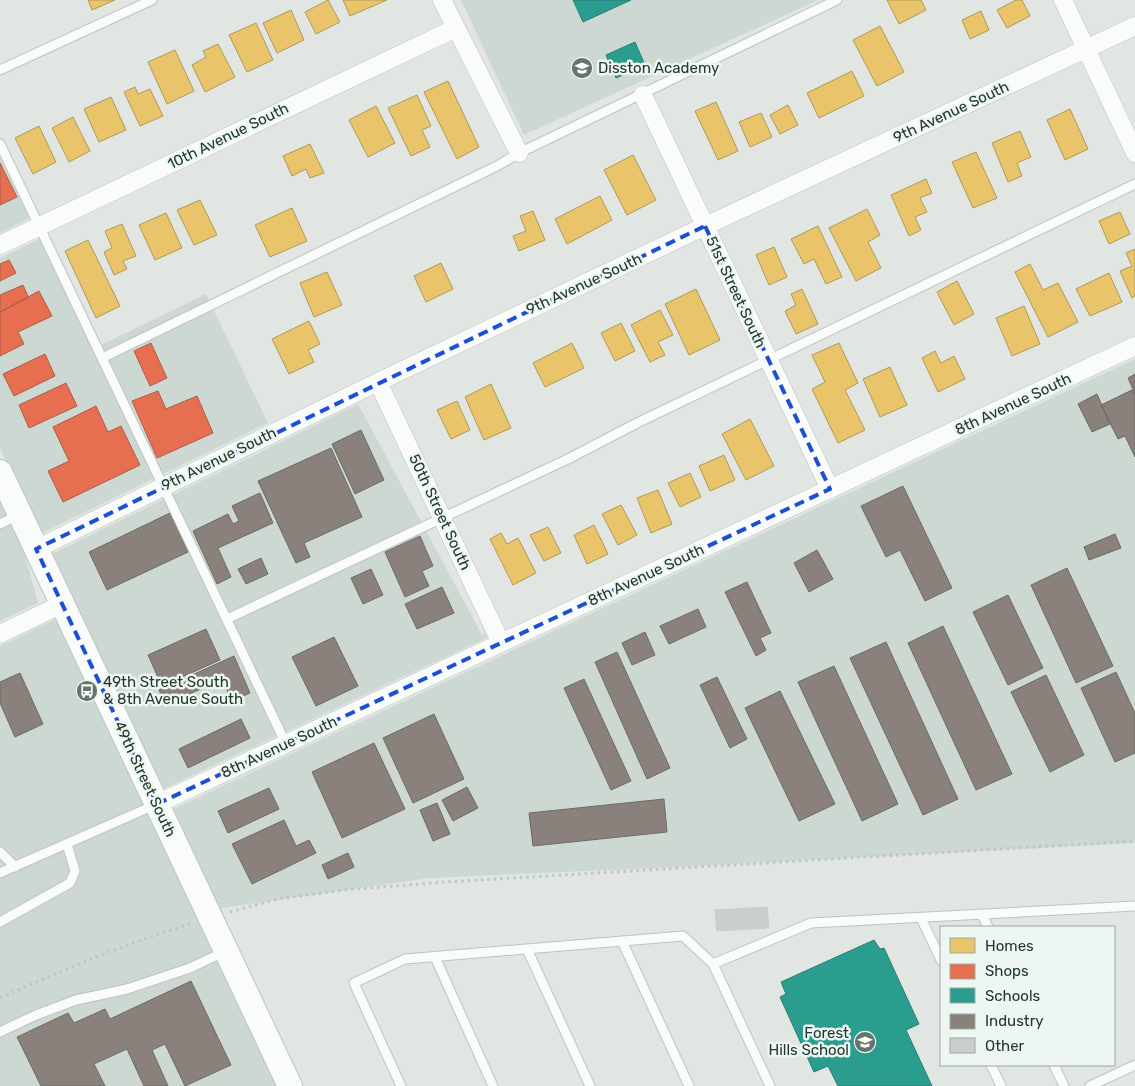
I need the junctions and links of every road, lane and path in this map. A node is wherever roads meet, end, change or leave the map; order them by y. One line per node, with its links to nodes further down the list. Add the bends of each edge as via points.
1 (152, 0): 8 (lane)
2 (442, 0): 6 (street)
3 (837, 0): 9 (lane)
4 (1063, 0): 7 (street)
5 (1135, 26): 7 (street, 9th Avenue South)
6 (456, 28): 12 (street); 14 (street, 10th Avenue South)
7 (1087, 50): 11 (street); 15 (street, 9th Avenue South)
8 (0, 70)
9 (643, 95): 12 (lane); 15 (street, 51st Street South)
10 (0, 144): 14 (lane)
11 (1135, 152)
12 (519, 153): 18 (lane)
13 (1135, 184): 19 (lane)
14 (39, 226): 16 (street, 10th Avenue South); 18 (lane)
15 (705, 226): 19 (street, 51st Street South); 20 (street, 9th Avenue South)
16 (0, 245)
17 (1135, 346): 23 (street, 8th Avenue South)
18 (102, 358): 22 (lane)
19 (768, 359): 23 (street, 51st Street South); 24 (lane, via 570,458)
20 (378, 382): 22 (street, 9th Avenue South); 24 (street, 50th Street South)
21 (0, 472): 25 (main road, 49th Street South)
22 (164, 486): 26 (street, 9th Avenue South); 28 (lane)
23 (830, 489): 30 (street, 8th Avenue South)
24 (442, 516): 28 (lane); 30 (street, 50th Street South)
25 (10, 519): 26 (main road, 49th Street South)
26 (36, 548): 27 (main road, 49th Street South)
27 (62, 604): 29 (street); 32 (main road, 49th Street South)
28 (227, 619): 31 (lane)
29 (0, 634)
30 (502, 643): 31 (street, 8th Avenue South)
31 (286, 744): 32 (street, 8th Avenue South)
32 (157, 804): 34 (lane); 47 (main road, 49th Street South)
33 (1135, 841): 39 (path, via 445,882 344,890 278,899)
34 (67, 844): 36 (lane); 42 (lane, via 75,871 70,883)
35 (0, 852): 36 (lane)
36 (14, 867): 37 (lane)
37 (0, 873)
38 (1135, 906): 40 (lane)
39 (237, 910)
40 (982, 915): 41 (lane); 44 (lane)
41 (921, 918): 49 (lane); 50 (lane, via 811,924)
42 (0, 922)
43 (187, 925): 51 (path, via 83,961)
44 (988, 926)
45 (622, 941): 46 (lane); 50 (lane, via 682,936); 60 (lane)
46 (527, 949): 48 (lane); 59 (lane)
47 (226, 951): 52 (lane, via 190,968 127,989 76,1000); 56 (main road, 49th Street South)
48 (435, 957): 57 (lane, via 404,960 354,983); 58 (lane)
49 (940, 958)
50 (713, 964): 61 (lane)
51 (0, 998)
52 (0, 1032)
53 (1135, 1064): 64 (lane)
54 (991, 1066): 62 (lane)
55 (1054, 1066): 63 (lane)
56 (290, 1086)
57 (401, 1086)
58 (493, 1086)
59 (590, 1086)
60 (689, 1086)
61 (770, 1086)
62 (1001, 1086)
63 (1064, 1086)
64 (1090, 1086)

